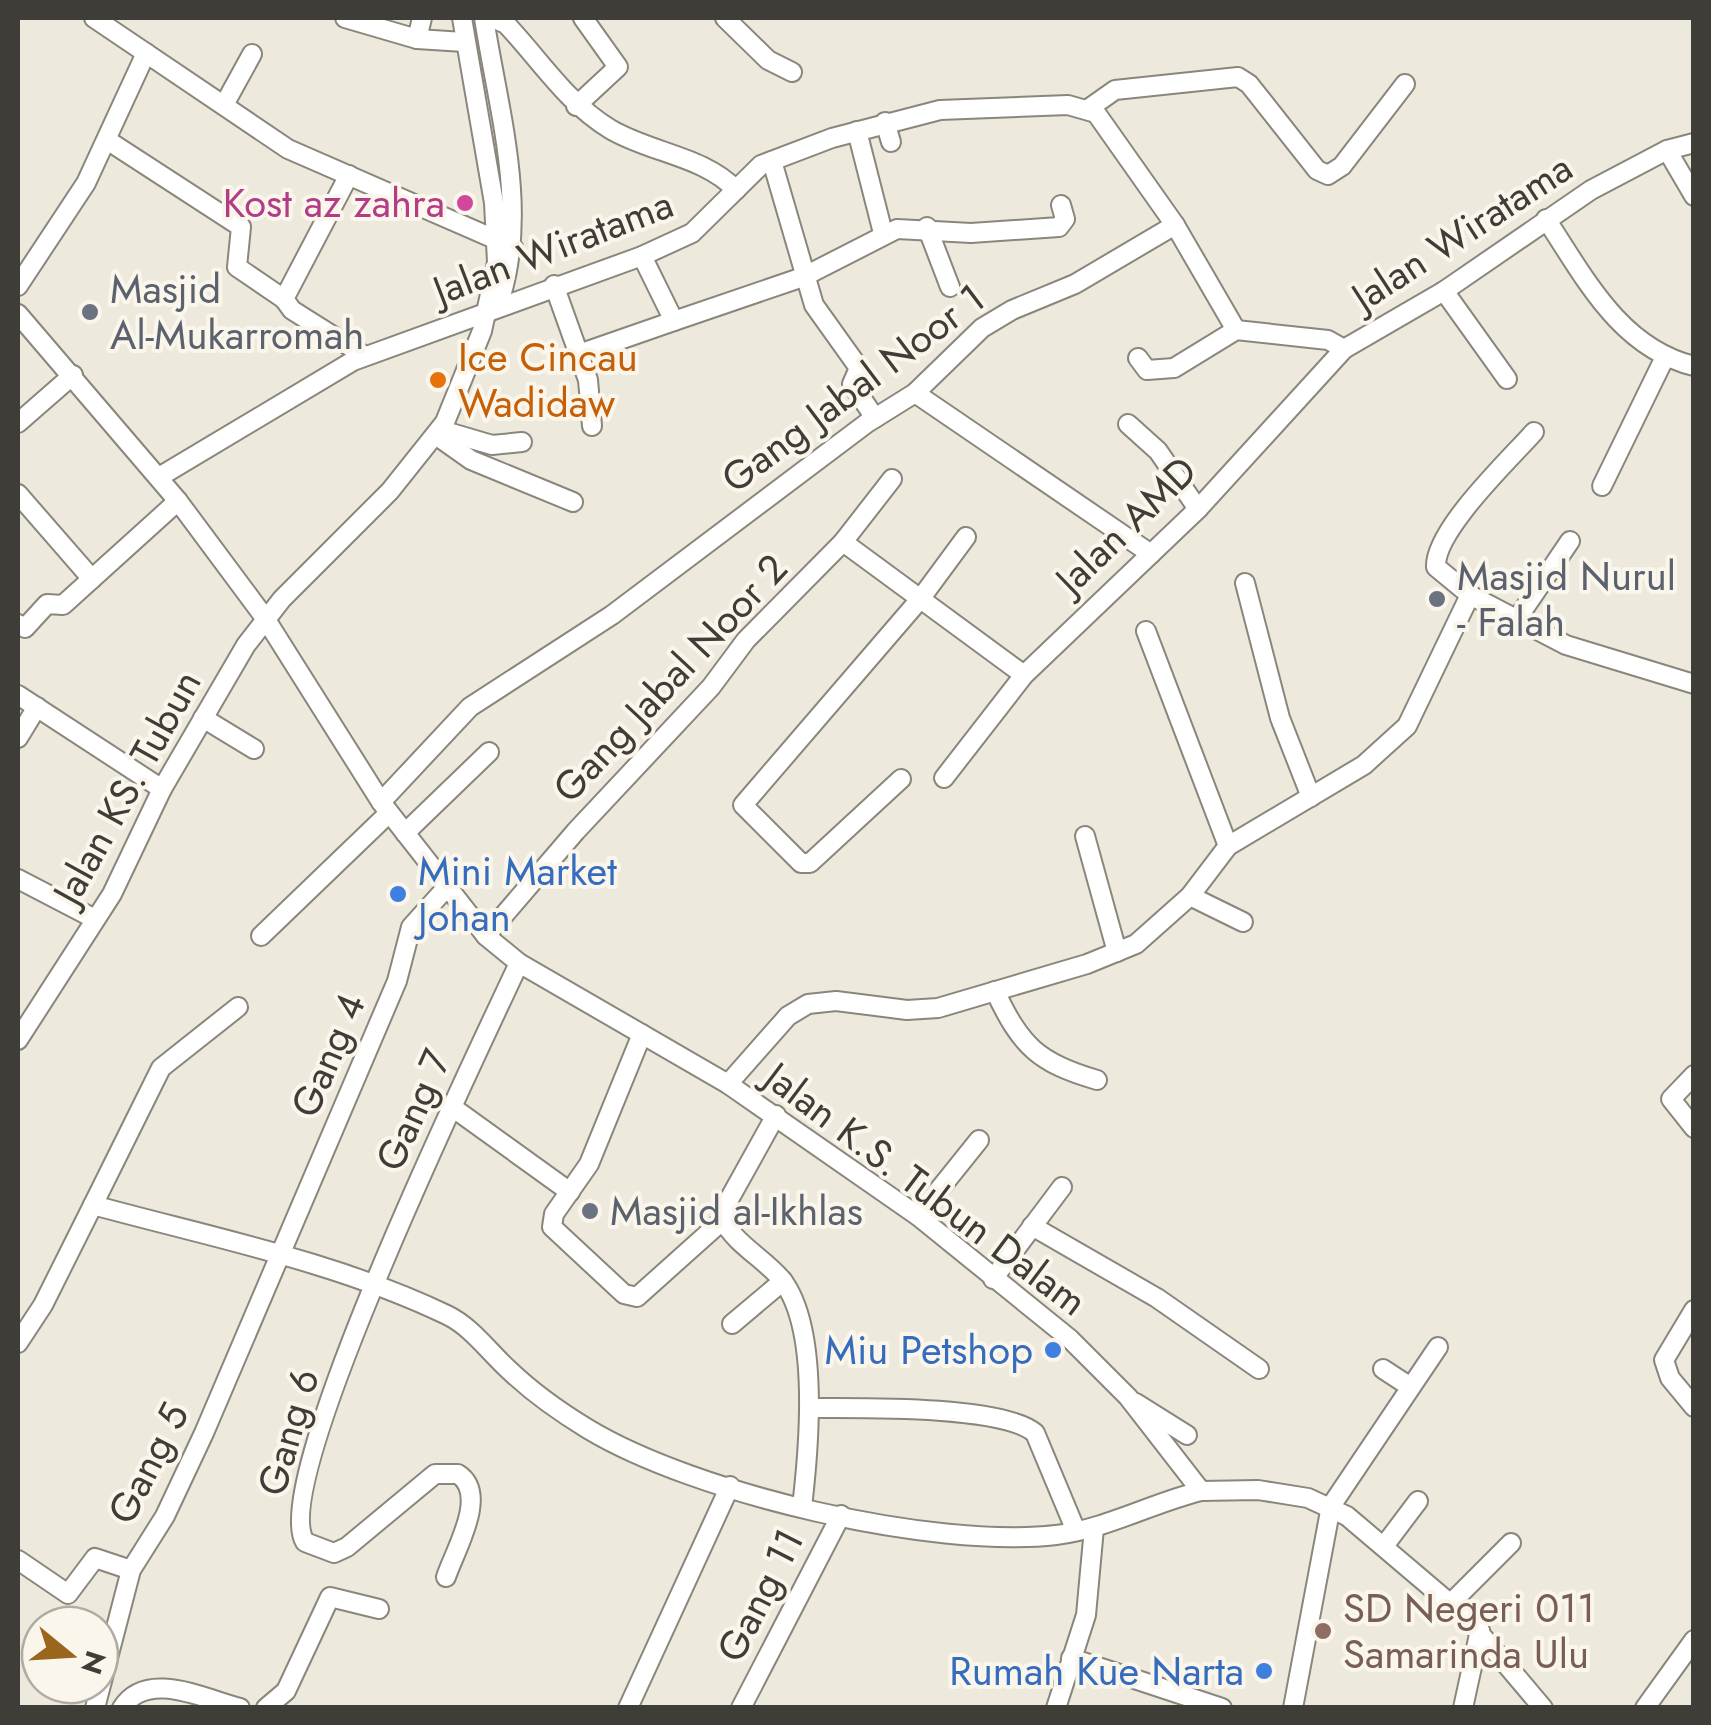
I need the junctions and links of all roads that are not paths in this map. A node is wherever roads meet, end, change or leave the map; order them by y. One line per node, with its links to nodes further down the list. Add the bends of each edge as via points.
1 (94, 18): 10 (street)
2 (345, 18): 8 (street)
3 (422, 18): 8 (street)
4 (472, 18): 9 (street); 32 (street, via 514,206)
5 (492, 18): 15 (street, via 506,24)
6 (583, 18): 15 (street, via 618,67)
7 (725, 18): 12 (street, via 768,60)
8 (417, 39): 9 (street)
9 (464, 42): 32 (street)
10 (146, 54): 14 (street); 19 (street)
11 (252, 54): 14 (street)
12 (792, 72)
13 (1404, 84): 16 (street, via 1328,175 1316,170 1238,77 1114,90)
14 (224, 105): 24 (street, via 288,149)
15 (576, 106): 25 (street, via 636,143 720,175)
16 (1088, 110): 17 (street, Jalan Wiratama, via 940,110); 29 (street, via 1103,120)
17 (885, 122): 18 (street, Jalan Wiratama); 20 (street)
18 (857, 131): 23 (street, Jalan Wiratama); 31 (street)
19 (107, 140): 36 (street); 39 (street, via 241,226 238,268)
20 (891, 142)
21 (1694, 143): 22 (street, Jalan Wiratama)
22 (1667, 150): 26 (street); 28 (street, Jalan Wiratama)
23 (772, 160): 25 (street, Jalan Wiratama); 34 (street)
24 (349, 175): 32 (street); 39 (street)
25 (736, 190): 33 (street, Jalan Wiratama, via 705,224)
26 (1694, 196)
27 (1060, 205): 30 (street, via 1065,216 1059,227 971,233)
28 (1546, 219): 38 (street, Jalan Wiratama); 48 (street, via 1603,305)
29 (1176, 225): 43 (street); 52 (street, Gang Jabal Noor 1, via 1075,284 998,317)
30 (927, 228): 31 (street); 37 (street)
31 (883, 232): 34 (street)
32 (505, 244): 40 (street, Jalan KS. Tubun)
33 (642, 256): 35 (street, Jalan Wiratama); 42 (street)
34 (803, 277): 42 (street); 53 (street, via 814,305 860,368 852,384)
35 (554, 285): 40 (street, Jalan Wiratama); 45 (street)
36 (18, 286)
37 (950, 287)
38 (1444, 290): 44 (street, Jalan Wiratama); 51 (street)
39 (284, 299): 46 (street)
40 (492, 308): 46 (street, Jalan Wiratama); 58 (street, Jalan KS. Tubun)
41 (18, 314): 50 (street, Jalan K.S. Tubun Dalam)
42 (674, 322): 45 (street)
43 (1236, 330): 44 (street, Jalan Wiratama, via 1328,340); 47 (street, via 1169,370 1152,372)
44 (1344, 349): 66 (street, Jalan AMD)
45 (579, 354): 56 (street, via 592,395)
46 (365, 356): 60 (street, Jalan Wiratama)
47 (1138, 358)
48 (1664, 359): 49 (street); 62 (street)
49 (1694, 366)
50 (73, 375): 54 (street); 60 (street, Jalan K.S. Tubun Dalam)
51 (1507, 378)
52 (914, 393): 53 (street, Gang Jabal Noor 1); 70 (street)
53 (875, 418): 91 (street, Gang Jabal Noor 1, via 636,598 470,707)
54 (18, 423)
55 (1128, 424): 66 (street, via 1158,451)
56 (592, 426)
57 (1534, 432): 73 (street, via 1439,549 1436,568)
58 (439, 433): 59 (street, via 492,445); 65 (street, via 472,460); 75 (street, Jalan KS. Tubun)
59 (522, 442)
60 (159, 478): 64 (street, Jalan K.S. Tubun Dalam)
61 (892, 479): 69 (street)
62 (1602, 486)
63 (18, 494): 71 (street)
64 (178, 501): 71 (street); 75 (street, Jalan K.S. Tubun Dalam)
65 (574, 502)
66 (1198, 508): 70 (street, Jalan AMD)
67 (966, 537): 74 (street)
68 (1570, 541): 76 (street)
69 (843, 542): 74 (street, Gang Jabal Noor 2); 101 (street, Gang Jabal Noor 2, via 743,643)
70 (1151, 554): 79 (street, Jalan AMD)
71 (92, 579): 77 (street, via 63,605 47,604 25,628)
72 (1245, 584): 90 (street, via 1280,718)
73 (1470, 595): 76 (street); 90 (street, via 1407,726 1364,765)
74 (921, 598): 79 (street, Gang Jabal Noor 2); 87 (street, via 744,806 801,863 810,864)
75 (265, 618): 83 (street, Jalan KS. Tubun); 91 (street, Jalan K.S. Tubun Dalam)
76 (1516, 619): 80 (street, via 1566,645)
77 (18, 624)
78 (1146, 631): 94 (street)
79 (1024, 675): 88 (street, Jalan AMD)
80 (1694, 684)
81 (18, 695): 82 (street)
82 (37, 707): 84 (street); 89 (street)
83 (204, 718): 85 (street); 89 (street, Jalan KS. Tubun)
84 (18, 738)
85 (254, 749)
86 (489, 752): 92 (street)
87 (901, 778)
88 (944, 778)
89 (162, 788): 98 (street, Jalan KS. Tubun)
90 (1310, 797): 94 (street)
91 (385, 807): 92 (street, Jalan K.S. Tubun Dalam); 100 (street, Gang Jabal Noor 1)
92 (405, 832): 96 (street, Jalan K.S. Tubun Dalam)
93 (1085, 836): 102 (street)
94 (1228, 846): 97 (street)
95 (18, 878): 98 (street)
96 (446, 888): 101 (street, Jalan K.S. Tubun Dalam); 121 (street, Gang 4, via 412,928 397,980)
97 (1190, 896): 99 (street); 102 (street, via 1136,944)
98 (95, 918): 107 (street, Jalan KS. Tubun)
99 (1243, 922)
100 (262, 936)
101 (486, 936): 103 (street, Jalan K.S. Tubun Dalam)
102 (1116, 952): 104 (street)
103 (519, 963): 106 (street, Jalan K.S. Tubun Dalam); 111 (street, Gang 7)
104 (995, 990): 109 (street, via 1037,1057); 110 (street, via 924,1010 808,1004 788,1016)
105 (238, 1007): 117 (street, via 161,1068)
106 (642, 1034): 110 (street, Jalan K.S. Tubun Dalam); 116 (street)
107 (18, 1040)
108 (1694, 1075): 113 (street, via 1671,1099)
109 (1097, 1080)
110 (728, 1084): 112 (street, Jalan K.S. Tubun Dalam)
111 (452, 1107): 116 (street); 124 (street, Gang 7)
112 (776, 1115): 118 (street, Jalan K.S. Tubun Dalam); 119 (street)
113 (1694, 1128)
114 (979, 1140): 118 (street)
115 (1062, 1188): 120 (street)
116 (570, 1192): 119 (street, via 552,1227 624,1294 638,1297)
117 (93, 1205): 121 (street); 127 (street)
118 (918, 1216): 122 (street, Jalan K.S. Tubun Dalam)
119 (724, 1220): 123 (street)
120 (1032, 1226): 122 (street); 129 (street, via 1158,1298)
121 (281, 1256): 124 (street); 146 (street, Gang 5, via 182,1482)
122 (994, 1278): 132 (street, Jalan K.S. Tubun Dalam)
123 (783, 1282): 126 (street); 134 (street, via 798,1314)
124 (373, 1287): 136 (street, via 455,1320 530,1388 604,1438); 147 (street, Gang 6, via 328,1405 299,1516 301,1535 322,1552 348,1547 435,1474 452,1472 465,1478 472,1499)
125 (1694, 1310): 133 (street, via 1666,1353 1667,1372)
126 (732, 1324)
127 (18, 1343)
128 (1438, 1347): 131 (street)
129 (1259, 1368)
130 (1383, 1369): 131 (street)
131 (1409, 1386): 139 (street)
132 (1128, 1397): 135 (street); 137 (street, Jalan K.S. Tubun Dalam)
133 (1694, 1407)
134 (810, 1408): 140 (street); 142 (street, via 976,1415 1021,1424 1035,1433)
135 (1186, 1435)
136 (730, 1486): 140 (street); 157 (street)
137 (1200, 1491): 139 (street, via 1258,1490); 142 (street)
138 (1418, 1501): 144 (street)
139 (1331, 1506): 144 (street); 161 (street)
140 (802, 1507): 141 (street)
141 (841, 1515): 142 (street, via 948,1536); 158 (street, Gang 11)
142 (1085, 1529): 152 (street, via 1090,1592)
143 (1512, 1543): 148 (street)
144 (1384, 1546): 148 (street)
145 (18, 1560): 146 (street, via 68,1594 96,1558)
146 (132, 1570): 153 (street, Gang 5)
147 (446, 1577)
148 (1451, 1603): 150 (street)
149 (378, 1609): 156 (street, via 330,1597 286,1692)
150 (1480, 1630): 162 (street); 163 (street)
151 (1694, 1640): 164 (street)
152 (1072, 1654): 159 (street); 160 (street)
153 (95, 1708)
154 (122, 1708): 155 (street, via 154,1686)
155 (240, 1708)
156 (266, 1708)
157 (628, 1708)
158 (741, 1708)
159 (1056, 1708)
160 (1222, 1708)
161 (1293, 1708)
162 (1463, 1708)
163 (1544, 1708)
164 (1645, 1708)

